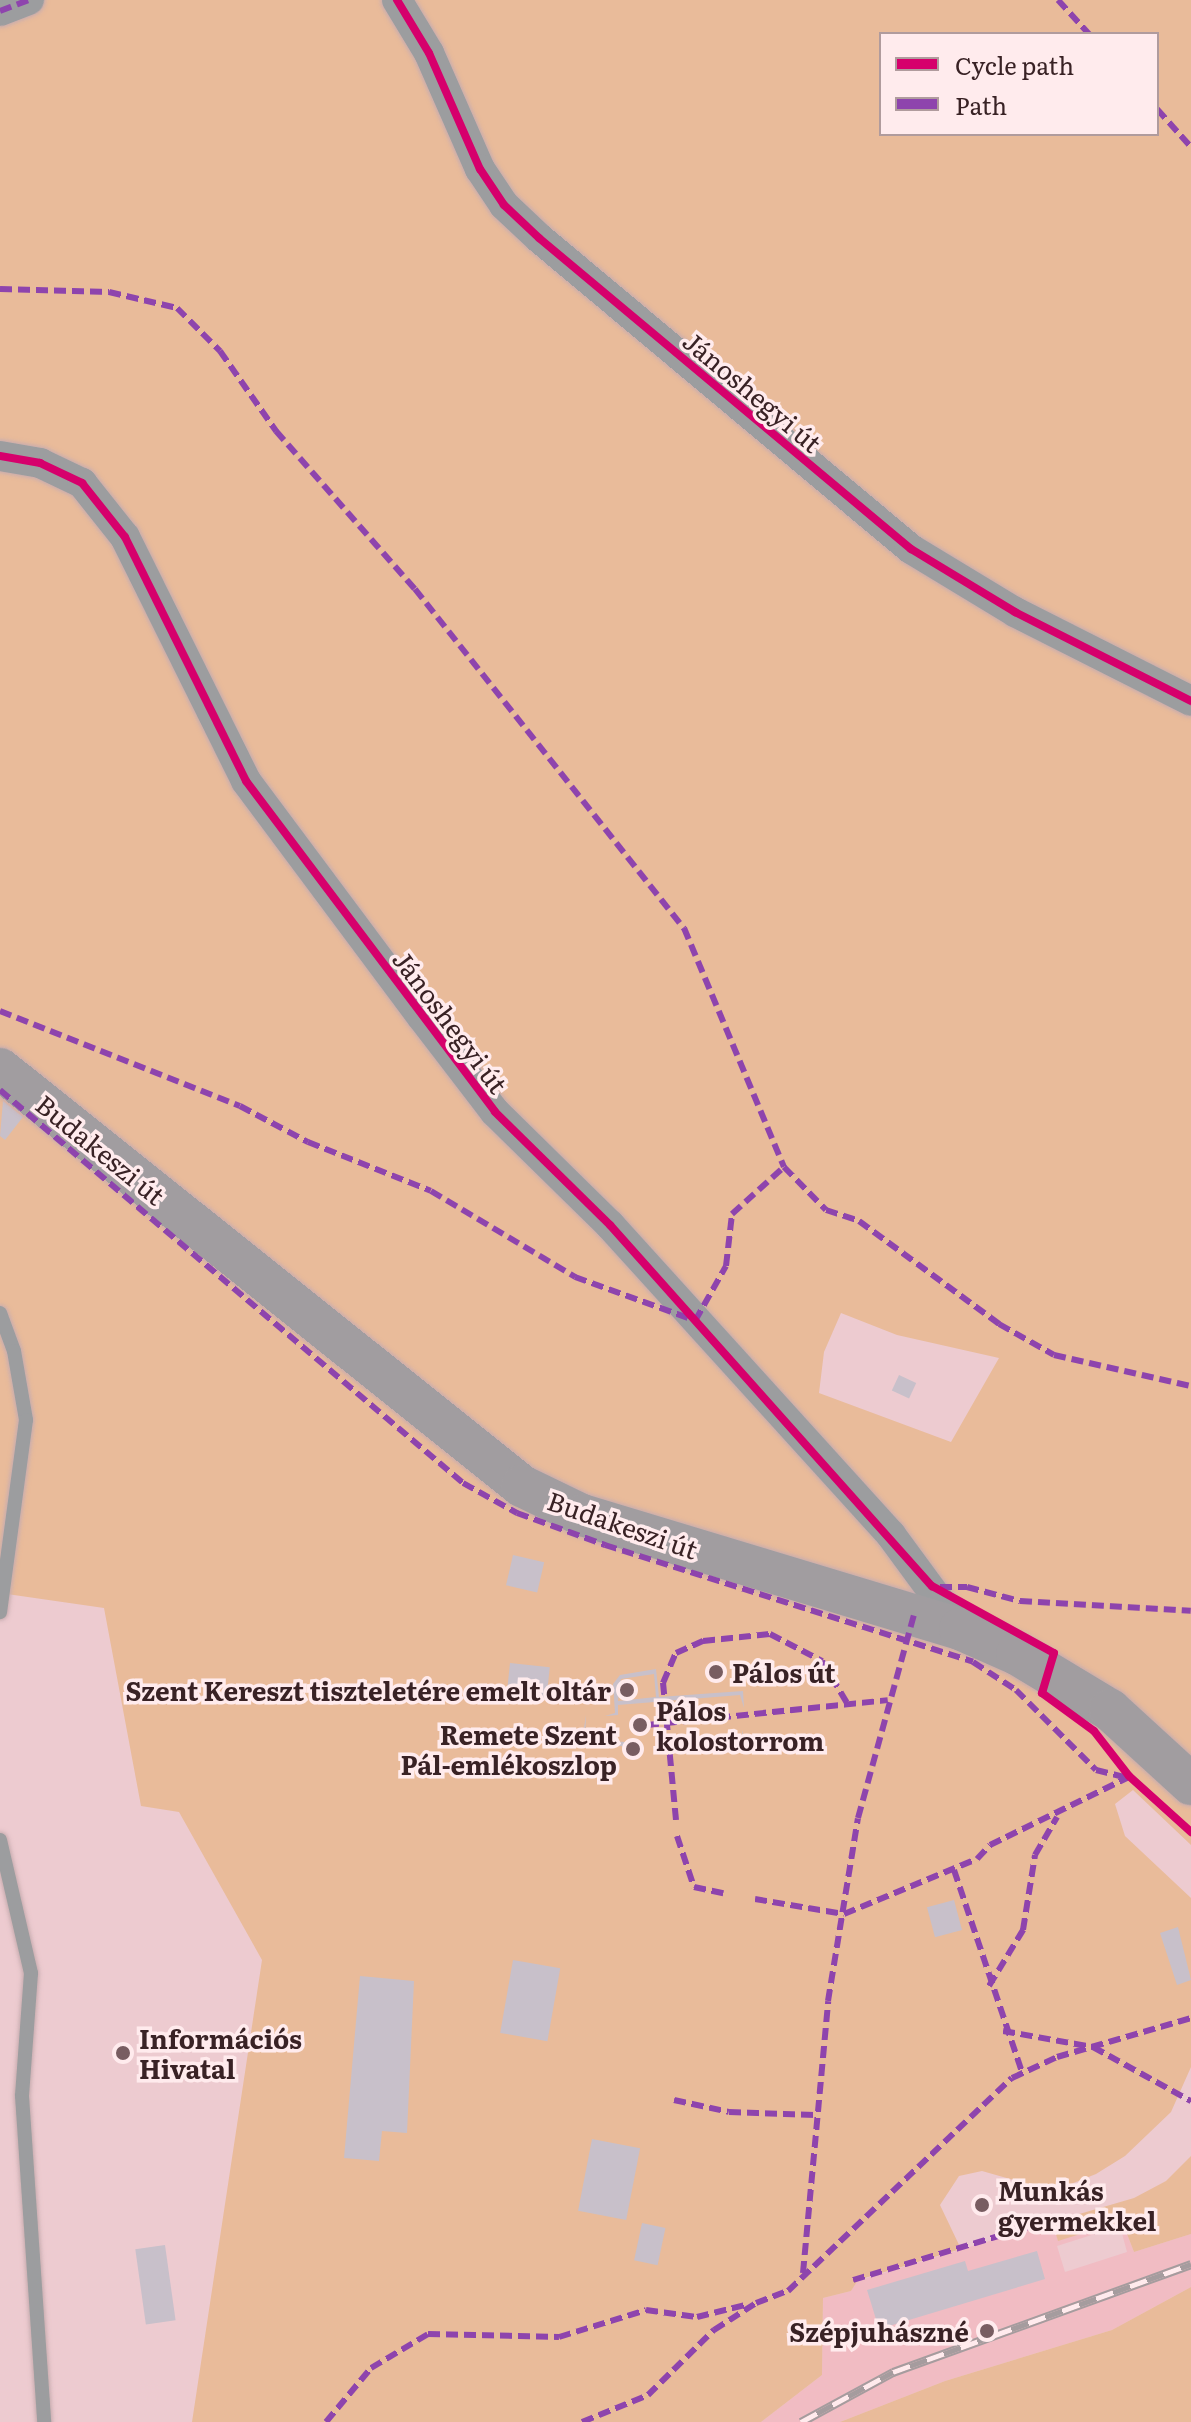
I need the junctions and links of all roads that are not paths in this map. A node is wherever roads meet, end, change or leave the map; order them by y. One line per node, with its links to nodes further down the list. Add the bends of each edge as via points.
1 (29, 0): 3 (street)
2 (397, 0): 5 (street, Jánoshegyi út, via 429,53 480,169 504,205 539,238 911,549 1015,612)
3 (0, 11)
4 (0, 456): 8 (street, Jánoshegyi út, via 40,463 82,483 125,537 246,781 467,1076 610,1225)
5 (1191, 701)
6 (0, 1069): 8 (main road, Budakeszi út, via 522,1486 611,1525)
7 (0, 1313): 9 (lane, via 26,1420)
8 (923, 1600): 10 (main road, Budakeszi út, via 960,1629 1017,1654 1110,1710)
9 (0, 1612)
10 (1191, 1784)
11 (0, 1840): 12 (lane, via 31,1973 22,2096)
12 (44, 2422)

